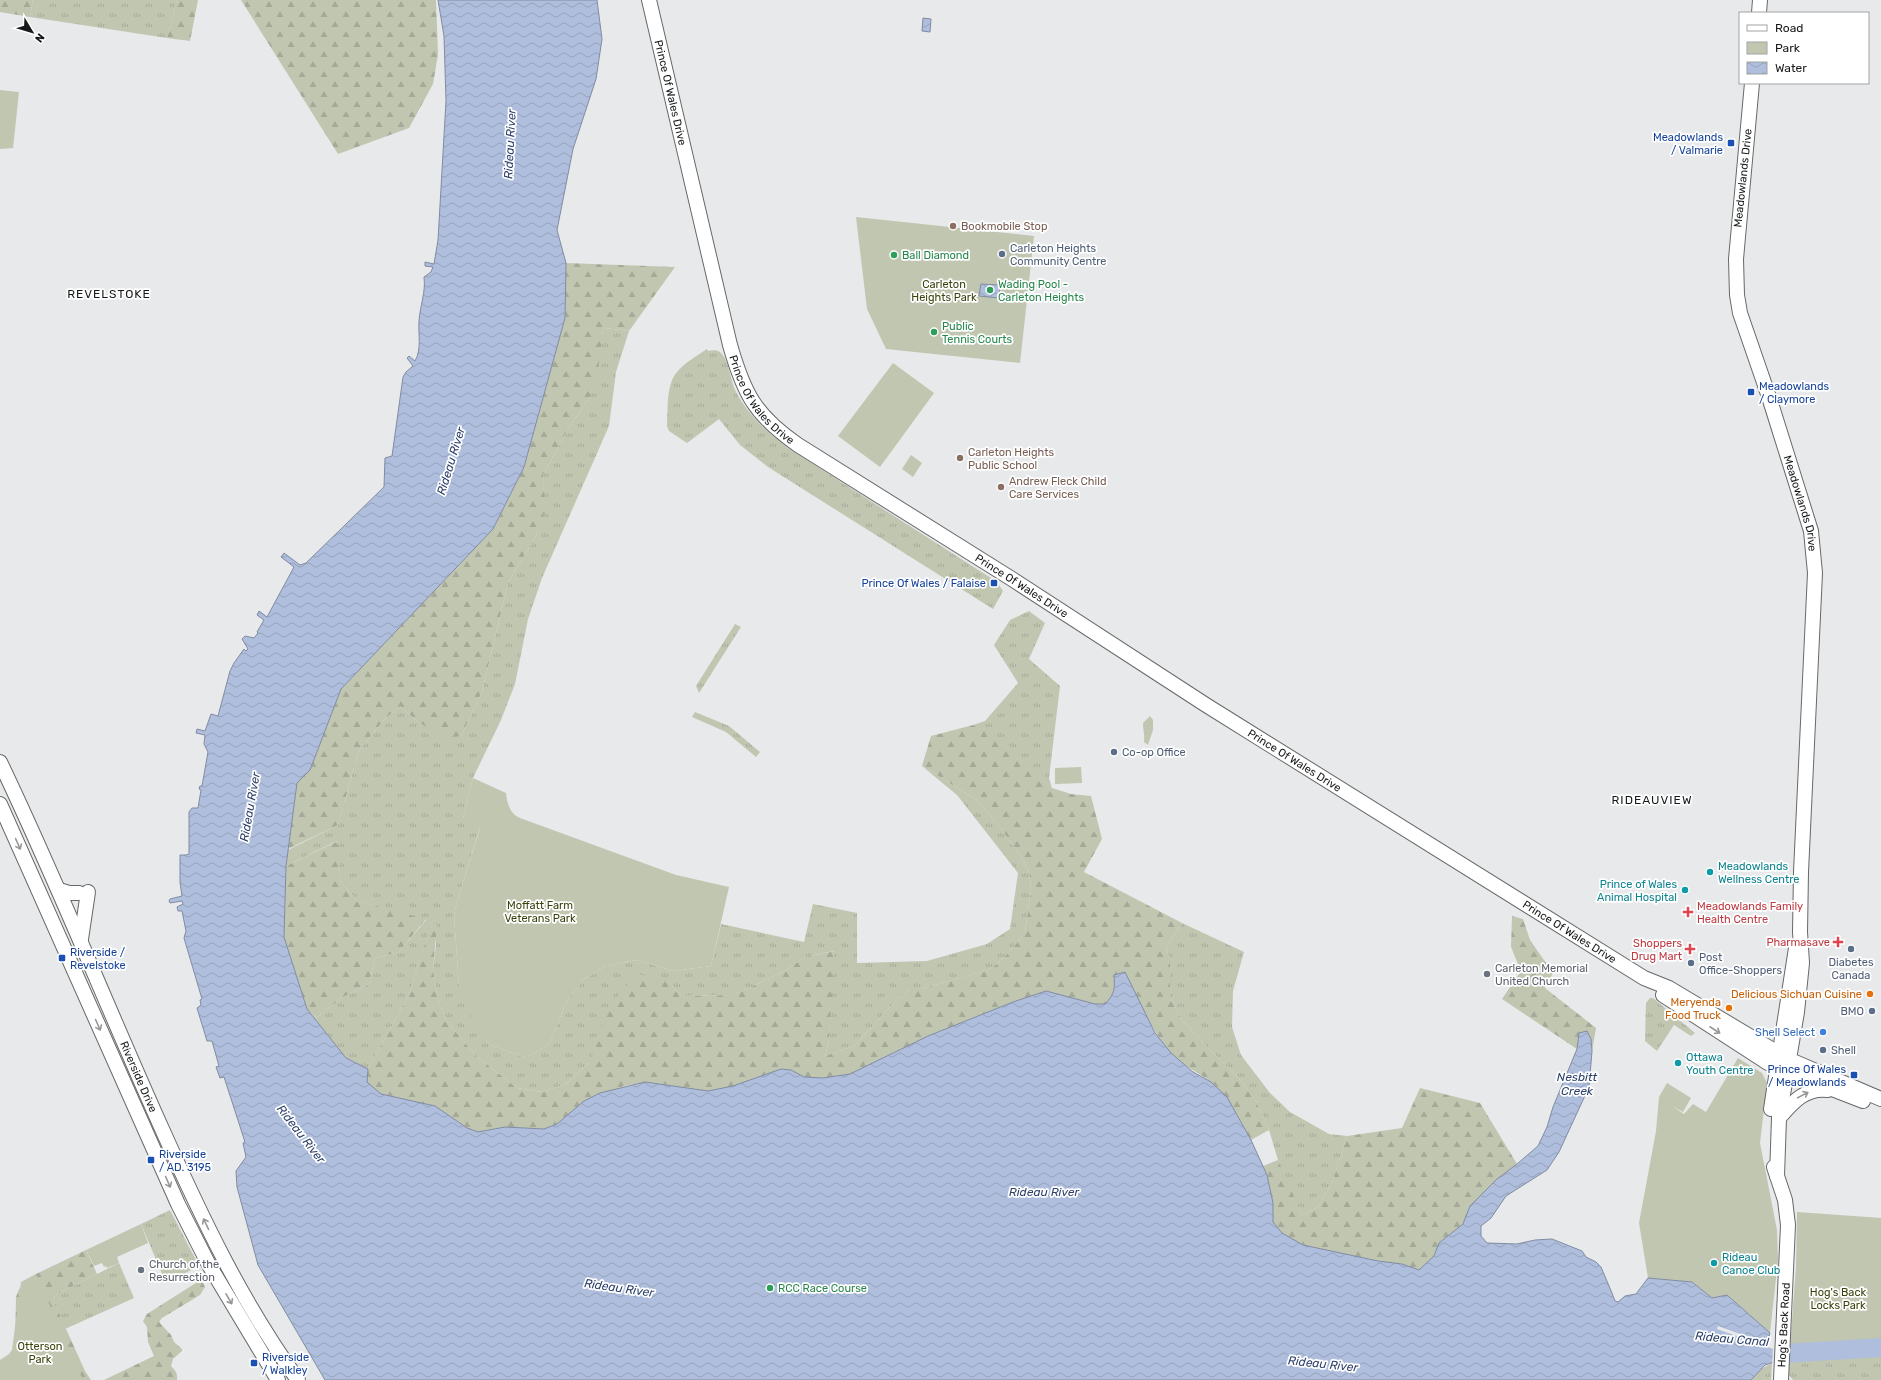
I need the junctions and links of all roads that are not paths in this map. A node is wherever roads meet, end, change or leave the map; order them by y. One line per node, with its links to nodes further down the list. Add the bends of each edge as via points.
1 (649, 0): 10 (main road, Prince Of Wales Drive, via 730,345 745,391 766,420 798,445 1006,575 1206,705)
2 (1760, 0): 3 (main road)
3 (1759, 12)
4 (1752, 84): 8 (main road, Meadowlands Drive, via 1736,258 1737,295 1740,313 1772,404 1811,531 1814,550)
5 (0, 762): 7 (main road, Riverside Drive)
6 (0, 804): 19 (main road, Riverside Drive, one-way to 19, via 178,1204 209,1265)
7 (59, 890): 9 (main road, Riverside Drive); 9 (main road, via 69,893 84,892)
8 (1800, 932): 11 (main road, Meadowlands Drive); 13 (main road, Meadowlands Drive, via 1802,963 1797,1012)
9 (81, 940): 23 (main road, Riverside Drive, one-way to 9, via 261,1326 222,1259 134,1067)
10 (1647, 980): 12 (main road, Prince Of Wales Drive, via 1669,988); 13 (main road, Prince Of Wales Drive, one-way to 13, via 1655,989 1741,1046)
11 (1784, 1023): 12 (main road, via 1774,1036); 13 (main road, Meadowlands Drive)
12 (1756, 1040): 13 (main road, Prince Of Wales Drive)
13 (1782, 1063): 14 (main road, Prince Of Wales Drive); 15 (main road, Prince Of Wales Drive); 17 (main road, Hog's Back Road); 18 (main road, Hog's Back Road, via 1769,1130 1770,1156)
14 (1836, 1091): 16 (main road, Prince Of Wales Drive); 17 (main road, one-way to 14, via 1804,1094 1820,1090)
15 (1881, 1099)
16 (1881, 1106)
17 (1779, 1118): 18 (main road, Hog's Back Road)
18 (1777, 1176): 20 (main road, Hog's Back Road, via 1788,1225)
19 (263, 1357): 21 (main road); 22 (main road, Riverside Drive)
20 (1783, 1377)
21 (269, 1380)
22 (278, 1380)
23 (298, 1380)

